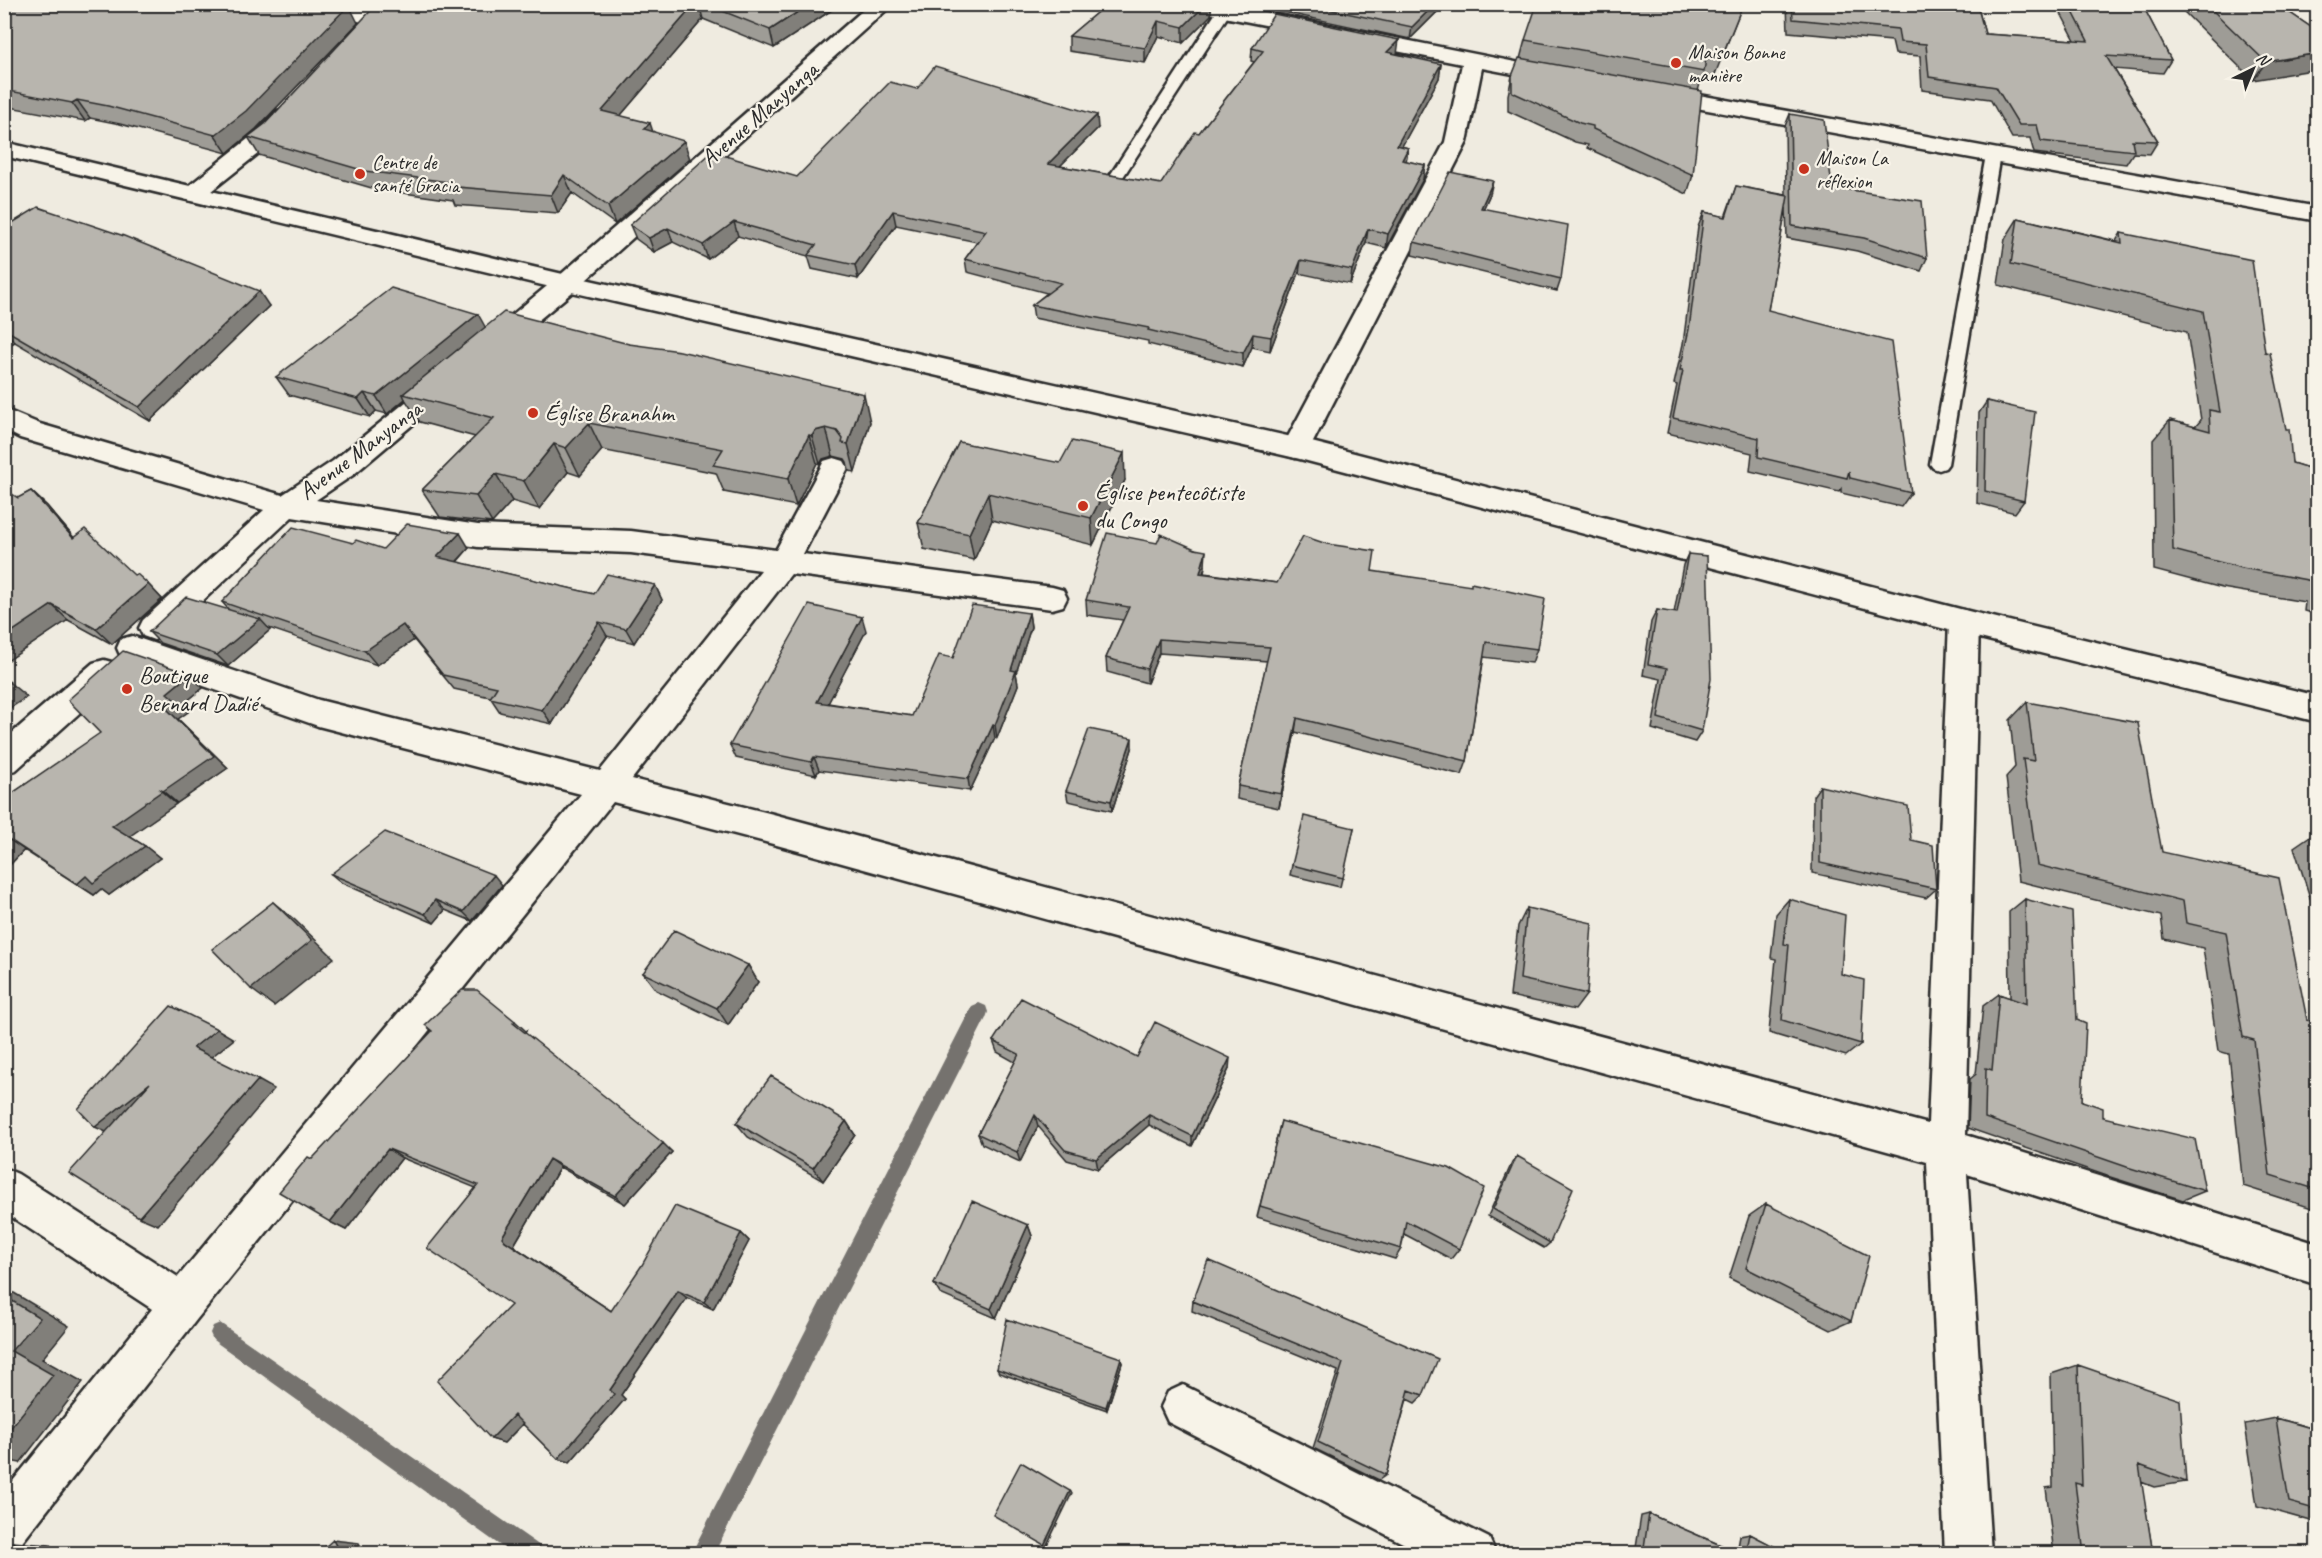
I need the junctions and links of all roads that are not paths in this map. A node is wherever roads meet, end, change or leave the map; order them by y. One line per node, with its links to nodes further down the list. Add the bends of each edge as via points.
1 (316, 4): 5 (main road, via 376,19)
2 (883, 4): 15 (main road, Avenue Manyanga)
3 (1200, 4): 4 (main road)
4 (1224, 11): 6 (main road); 12 (lane)
5 (337, 61)
6 (1473, 61): 7 (main road); 17 (main road, via 1456,142)
7 (1577, 80)
8 (1635, 90): 11 (main road)
9 (298, 103): 13 (main road, via 266,136)
10 (4, 149): 13 (main road)
11 (1993, 155): 14 (main road); 18 (lane)
12 (1116, 177)
13 (193, 194): 15 (main road)
14 (2318, 214)
15 (567, 283): 17 (main road); 20 (main road, Avenue Manyanga, via 343,468)
16 (4, 418): 20 (main road, via 30,431)
17 (1296, 448): 23 (main road)
18 (1938, 464)
19 (834, 468): 21 (main road)
20 (286, 506): 21 (main road, via 478,536 631,542); 24 (main road, Avenue Manyanga)
21 (784, 562): 22 (main road); 27 (main road)
22 (1052, 598)
23 (1964, 622): 25 (main road); 28 (main road)
24 (132, 648): 26 (main road, Avenue Manyanga); 27 (main road, via 318,713)
25 (2318, 709)
26 (4, 760)
27 (607, 786): 28 (main road); 31 (main road)
28 (1946, 1148): 30 (main road); 35 (main road)
29 (4, 1188): 31 (main road)
30 (2318, 1265)
31 (182, 1304): 33 (main road)
32 (1183, 1407): 34 (main road)
33 (4, 1529)
34 (1473, 1554)
35 (1968, 1554)

